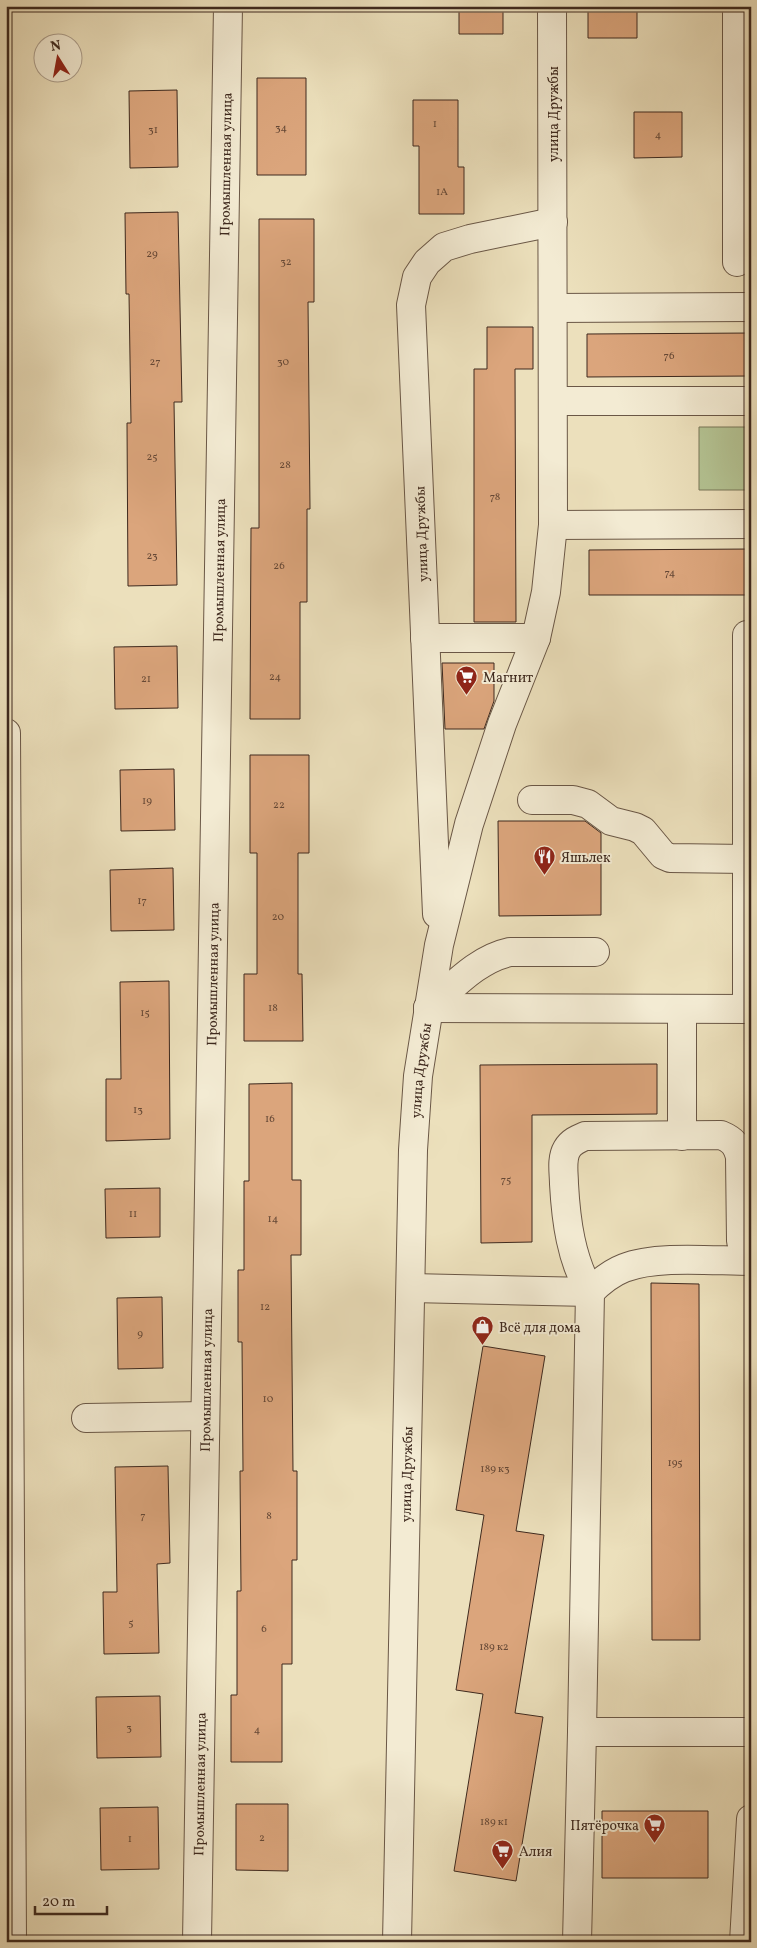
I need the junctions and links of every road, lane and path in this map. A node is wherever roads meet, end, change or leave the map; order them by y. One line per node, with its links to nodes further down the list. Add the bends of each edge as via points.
1 (228, 6): 30 (street, Промышленная улица)
2 (552, 6): 5 (street, улица Дружбы)
3 (737, 6): 4 (street)
4 (744, 187): 6 (street)
5 (553, 222): 8 (street, улица Дружбы); 14 (street, улица Дружбы, via 444,247 426,262 417,277 411,304)
6 (737, 262)
7 (751, 307): 8 (street)
8 (553, 308): 9 (street, улица Дружбы)
9 (553, 401): 10 (street); 12 (street, улица Дружбы)
10 (751, 401)
11 (751, 524): 12 (street)
12 (553, 525): 15 (street, улица Дружбы, via 546,592)
13 (747, 635): 18 (street)
14 (425, 638): 15 (street); 19 (street, улица Дружбы)
15 (536, 638): 19 (street, улица Дружбы, via 471,816)
16 (6, 733): 29 (street)
17 (532, 800): 18 (street, via 573,800 588,804 611,821 643,832 670,858)
18 (747, 859): 23 (street)
19 (439, 945): 21 (street, улица Дружбы)
20 (595, 952): 21 (street, via 510,952 498,955 479,965)
21 (428, 1008): 22 (street, улица Дружбы); 27 (street, улица Дружбы, via 418,1076 414,1141)
22 (682, 1009): 23 (street, улица Дружбы); 24 (street)
23 (749, 1009)
24 (682, 1136): 25 (street, via 721,1135 738,1147 742,1241); 28 (street, via 585,1136 566,1150 563,1161 565,1213 578,1267)
25 (751, 1256)
26 (751, 1261): 28 (street, via 649,1261 613,1273)
27 (411, 1288): 28 (street); 37 (street, улица Дружбы)
28 (590, 1292): 32 (street)
29 (8, 1396): 35 (street)
30 (205, 1416): 31 (street); 36 (street, Промышленная улица)
31 (86, 1418)
32 (582, 1732): 33 (street); 38 (street)
33 (751, 1732)
34 (751, 1819): 39 (street)
35 (12, 1942)
36 (197, 1942)
37 (397, 1942)
38 (577, 1942)
39 (744, 1942)

